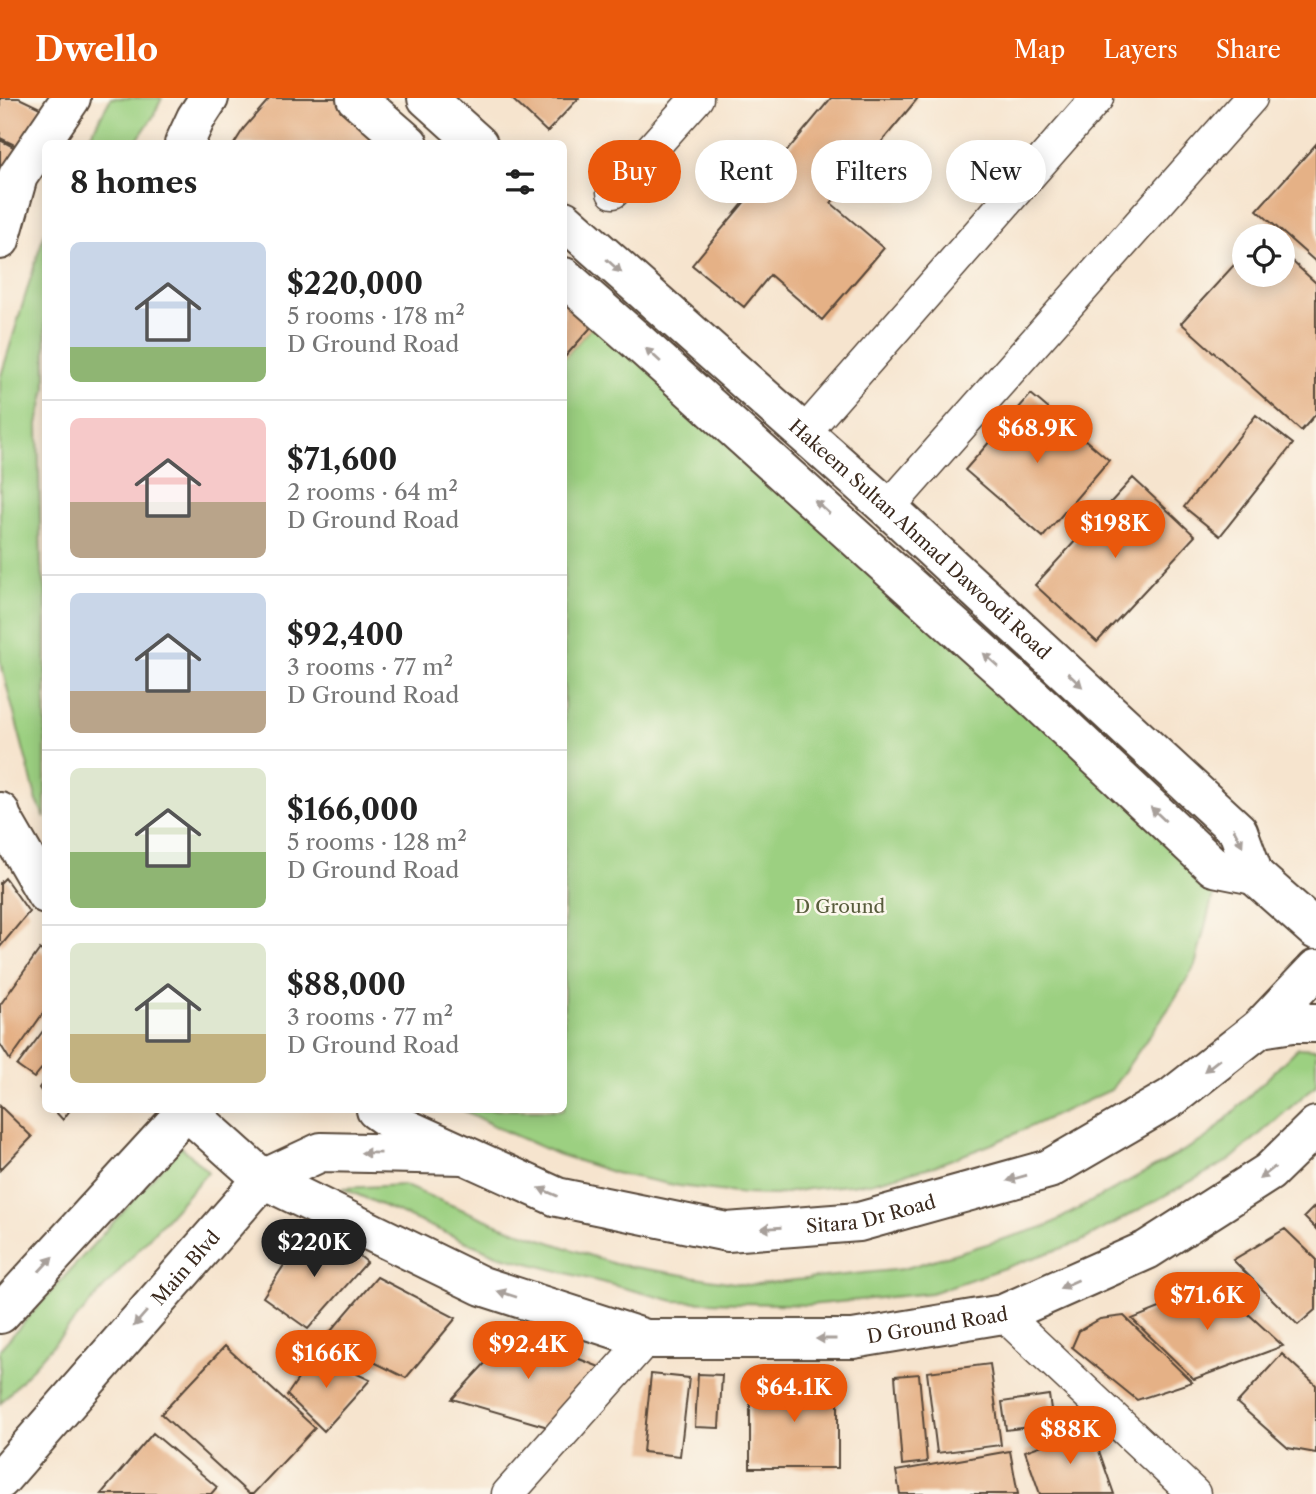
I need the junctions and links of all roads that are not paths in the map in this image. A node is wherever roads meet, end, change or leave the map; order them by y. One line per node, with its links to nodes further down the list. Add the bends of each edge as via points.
1 (72, 98): 7 (street)
2 (356, 98): 8 (street)
3 (427, 98): 9 (street)
4 (696, 98): 10 (street)
5 (1097, 98): 15 (street)
6 (1251, 98): 16 (street)
7 (43, 140)
8 (404, 140)
9 (474, 140)
10 (659, 140)
11 (42, 141): 13 (street, via 18,176)
12 (567, 223): 15 (street, Hakeem Sultan Ahmad Dawoodi Road, one-way to 15)
13 (0, 240)
14 (567, 280): 18 (street, one-way to 14, via 1214,867 1038,702)
15 (803, 434): 16 (street, Hakeem Sultan Ahmad Dawoodi Road)
16 (888, 508): 18 (street, Hakeem Sultan Ahmad Dawoodi Road, one-way to 18, via 1238,831)
17 (1, 817): 19 (street)
18 (1254, 875): 20 (street, Hakeem Sultan Ahmad Dawoodi Road)
19 (42, 887)
20 (1316, 930)
21 (1316, 969): 23 (street, Sitara Dr Road)
22 (1316, 1023): 23 (street)
23 (1260, 1028): 28 (street, Sitara Dr Road, one-way to 28, via 1171,1098 1049,1169 859,1222 727,1232 557,1197)
24 (183, 1113): 30 (street, one-way to 24)
25 (189, 1113): 29 (street, D Ground Road)
26 (380, 1113): 28 (street, Sitara Dr Road)
27 (1316, 1126): 31 (street, D Ground Road, one-way to 31, via 1269,1172 1147,1250)
28 (464, 1155): 29 (street, Main Blvd, one-way to 29, via 321,1152)
29 (262, 1179): 32 (street, D Ground Road, one-way to 29, via 482,1286); 33 (street, Main Blvd, one-way to 33)
30 (0, 1314)
31 (1003, 1314): 32 (street, D Ground Road, one-way to 32, via 853,1339); 35 (street)
32 (646, 1339): 34 (street)
33 (0, 1480)
34 (508, 1494)
35 (1194, 1494)

